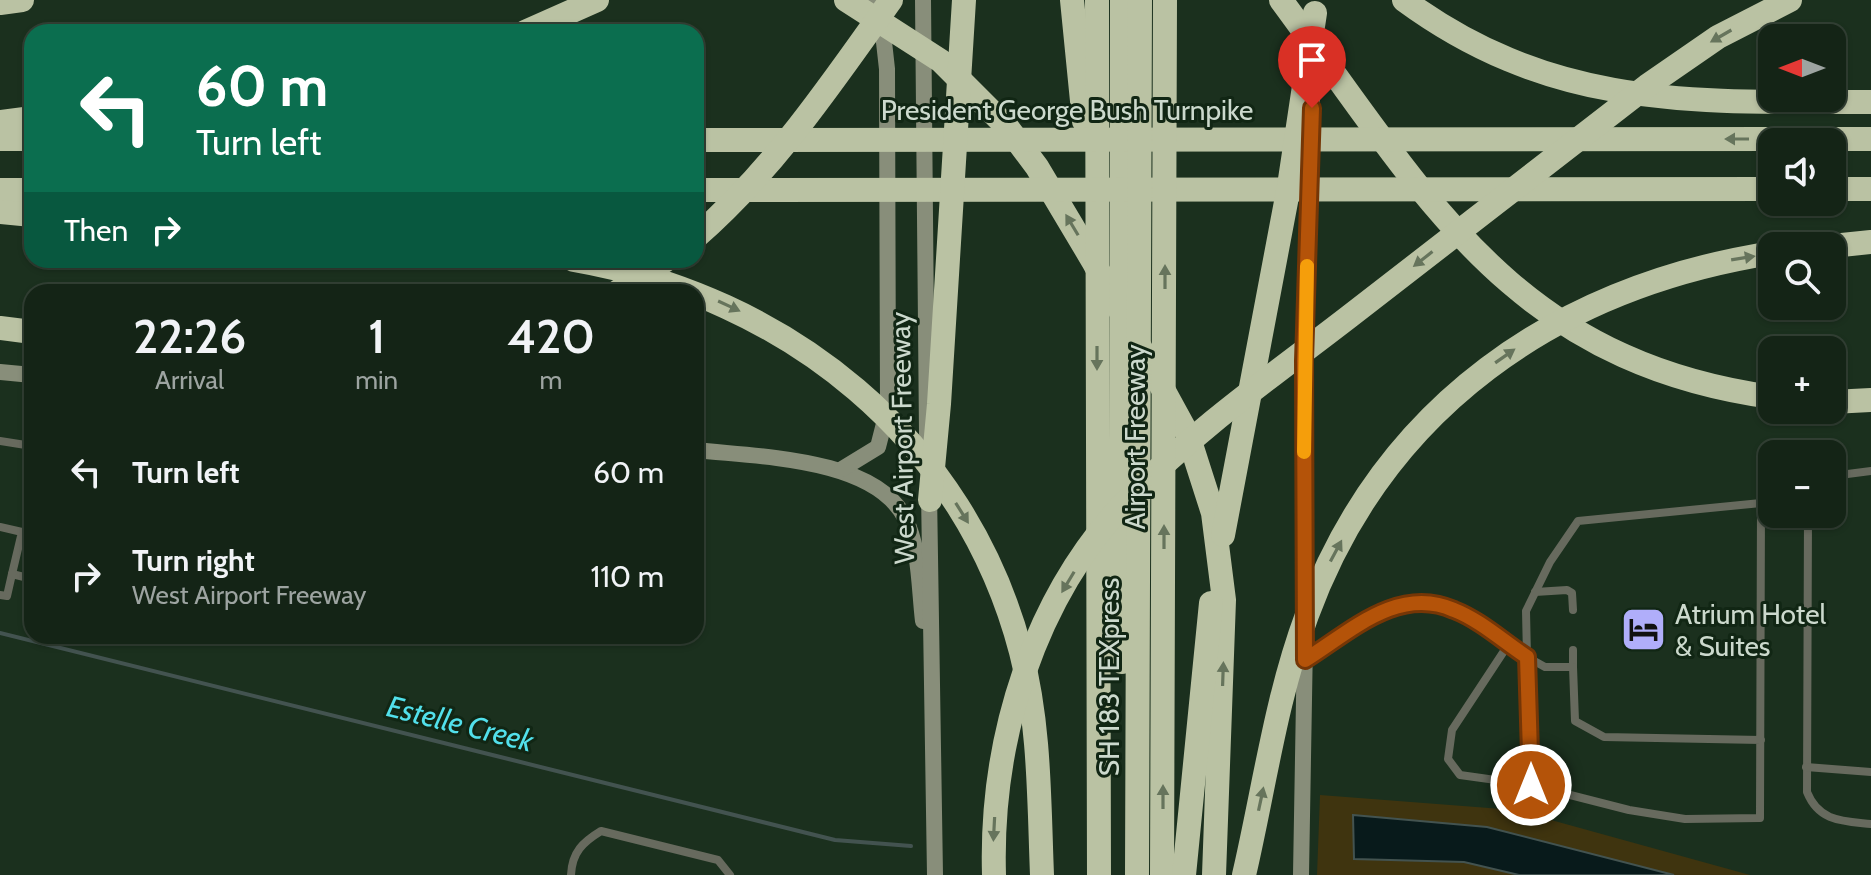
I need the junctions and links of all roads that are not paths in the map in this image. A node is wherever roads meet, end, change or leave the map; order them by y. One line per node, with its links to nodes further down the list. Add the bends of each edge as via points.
1 (22, 0): 16 (highway)
2 (597, 0): 18 (highway)
3 (846, 0): 86 (highway, one-way to 3, via 1224,600 1213,513 1188,435 1093,261 1007,127 941,61)
4 (872, 0): 54 (main road, via 887,69 888,408 878,447)
5 (891, 0): 35 (highway, via 780,153)
6 (923, 0): 57 (main road, West Airport Freeway)
7 (964, 0): 57 (highway)
8 (1072, 0): 34 (highway)
9 (1097, 0): 34 (highway, Airport Freeway)
10 (1122, 0): 82 (highway, SH 183 TEXpress)
11 (1140, 0): 83 (highway, SH 183 TEXpress)
12 (1165, 0): 84 (highway, Airport Freeway, one-way to 12)
13 (1281, 0): 48 (highway, via 1434,206 1519,294 1628,358 1711,386)
14 (1404, 0): 19 (highway, via 1466,42 1510,62 1623,94 1687,101)
15 (1790, 0): 80 (highway, one-way to 80, via 1670,69 1216,421 1128,499 1076,568 1032,652 1003,749)
16 (0, 3)
17 (1315, 7): 68 (main road, via 1304,361); 85 (highway, via 1289,186 1212,595)
18 (543, 24)
19 (1871, 102)
20 (24, 119): 21 (highway)
21 (0, 122)
22 (0, 139): 23 (highway)
23 (24, 139)
24 (1871, 139): 25 (highway, President George Bush Turnpike, one-way to 25)
25 (704, 140)
26 (1758, 189): 31 (highway)
27 (1846, 189): 28 (highway)
28 (1871, 189)
29 (0, 190): 30 (highway)
30 (24, 190)
31 (704, 190)
32 (0, 212): 33 (highway)
33 (24, 214)
34 (1097, 217): 81 (highway, Airport Freeway, one-way to 81)
35 (704, 230)
36 (1871, 242): 37 (highway)
37 (1846, 245)
38 (1758, 256): 87 (highway, one-way to 38, via 1307,615 1346,533 1396,459 1476,377 1566,317 1656,279)
39 (613, 268): 42 (highway, one-way to 42)
40 (654, 268): 41 (highway)
41 (629, 284)
42 (672, 284)
43 (704, 295): 76 (highway, one-way to 76, via 778,332 869,400 930,466 978,539 1021,650 1033,712)
44 (0, 328): 45 (highway)
45 (24, 331)
46 (0, 372): 47 (main road)
47 (24, 374)
48 (1758, 394)
49 (1871, 400): 50 (highway)
50 (1846, 401)
51 (0, 441): 52 (lane)
52 (24, 445)
53 (704, 451): 54 (main road)
54 (842, 469): 70 (main road, via 887,496 906,520 915,552)
55 (1871, 471): 56 (lane)
56 (1846, 474)
57 (930, 500): 70 (main road, West Airport Freeway)
58 (0, 527): 60 (lane, via 22,532)
59 (1808, 528): 72 (lane)
60 (12, 574): 61 (lane); 63 (lane, via 7,596)
61 (24, 577)
62 (1535, 592): 64 (lane, via 1567,590); 67 (lane, via 1526,611); 71 (lane, via 1578,521 1761,503)
63 (0, 595)
64 (1573, 610)
65 (1508, 645): 67 (lane); 68 (lane, via 1457,611 1415,602 1391,606); 74 (lane, via 1452,730 1448,759 1460,775)
66 (1573, 650): 69 (lane)
67 (1527, 657): 69 (lane, via 1545,667); 74 (lane)
68 (1305, 660): 88 (main road)
69 (1573, 667): 71 (lane, via 1575,721 1604,737)
70 (934, 706): 79 (main road, West Airport Freeway)
71 (1761, 740): 74 (lane, via 1760,818 1671,817)
72 (1806, 767): 73 (lane); 75 (lane, via 1812,807 1826,818)
73 (1871, 772)
74 (1531, 785)
75 (1871, 824)
76 (1042, 874)
77 (571, 875): 78 (lane, via 571,861 582,843 601,831 718,860)
78 (730, 875)
79 (935, 875)
80 (994, 875)
81 (1099, 875)
82 (1123, 875)
83 (1137, 875)
84 (1162, 875)
85 (1184, 875)
86 (1214, 875)
87 (1244, 875)
88 (1301, 875)

